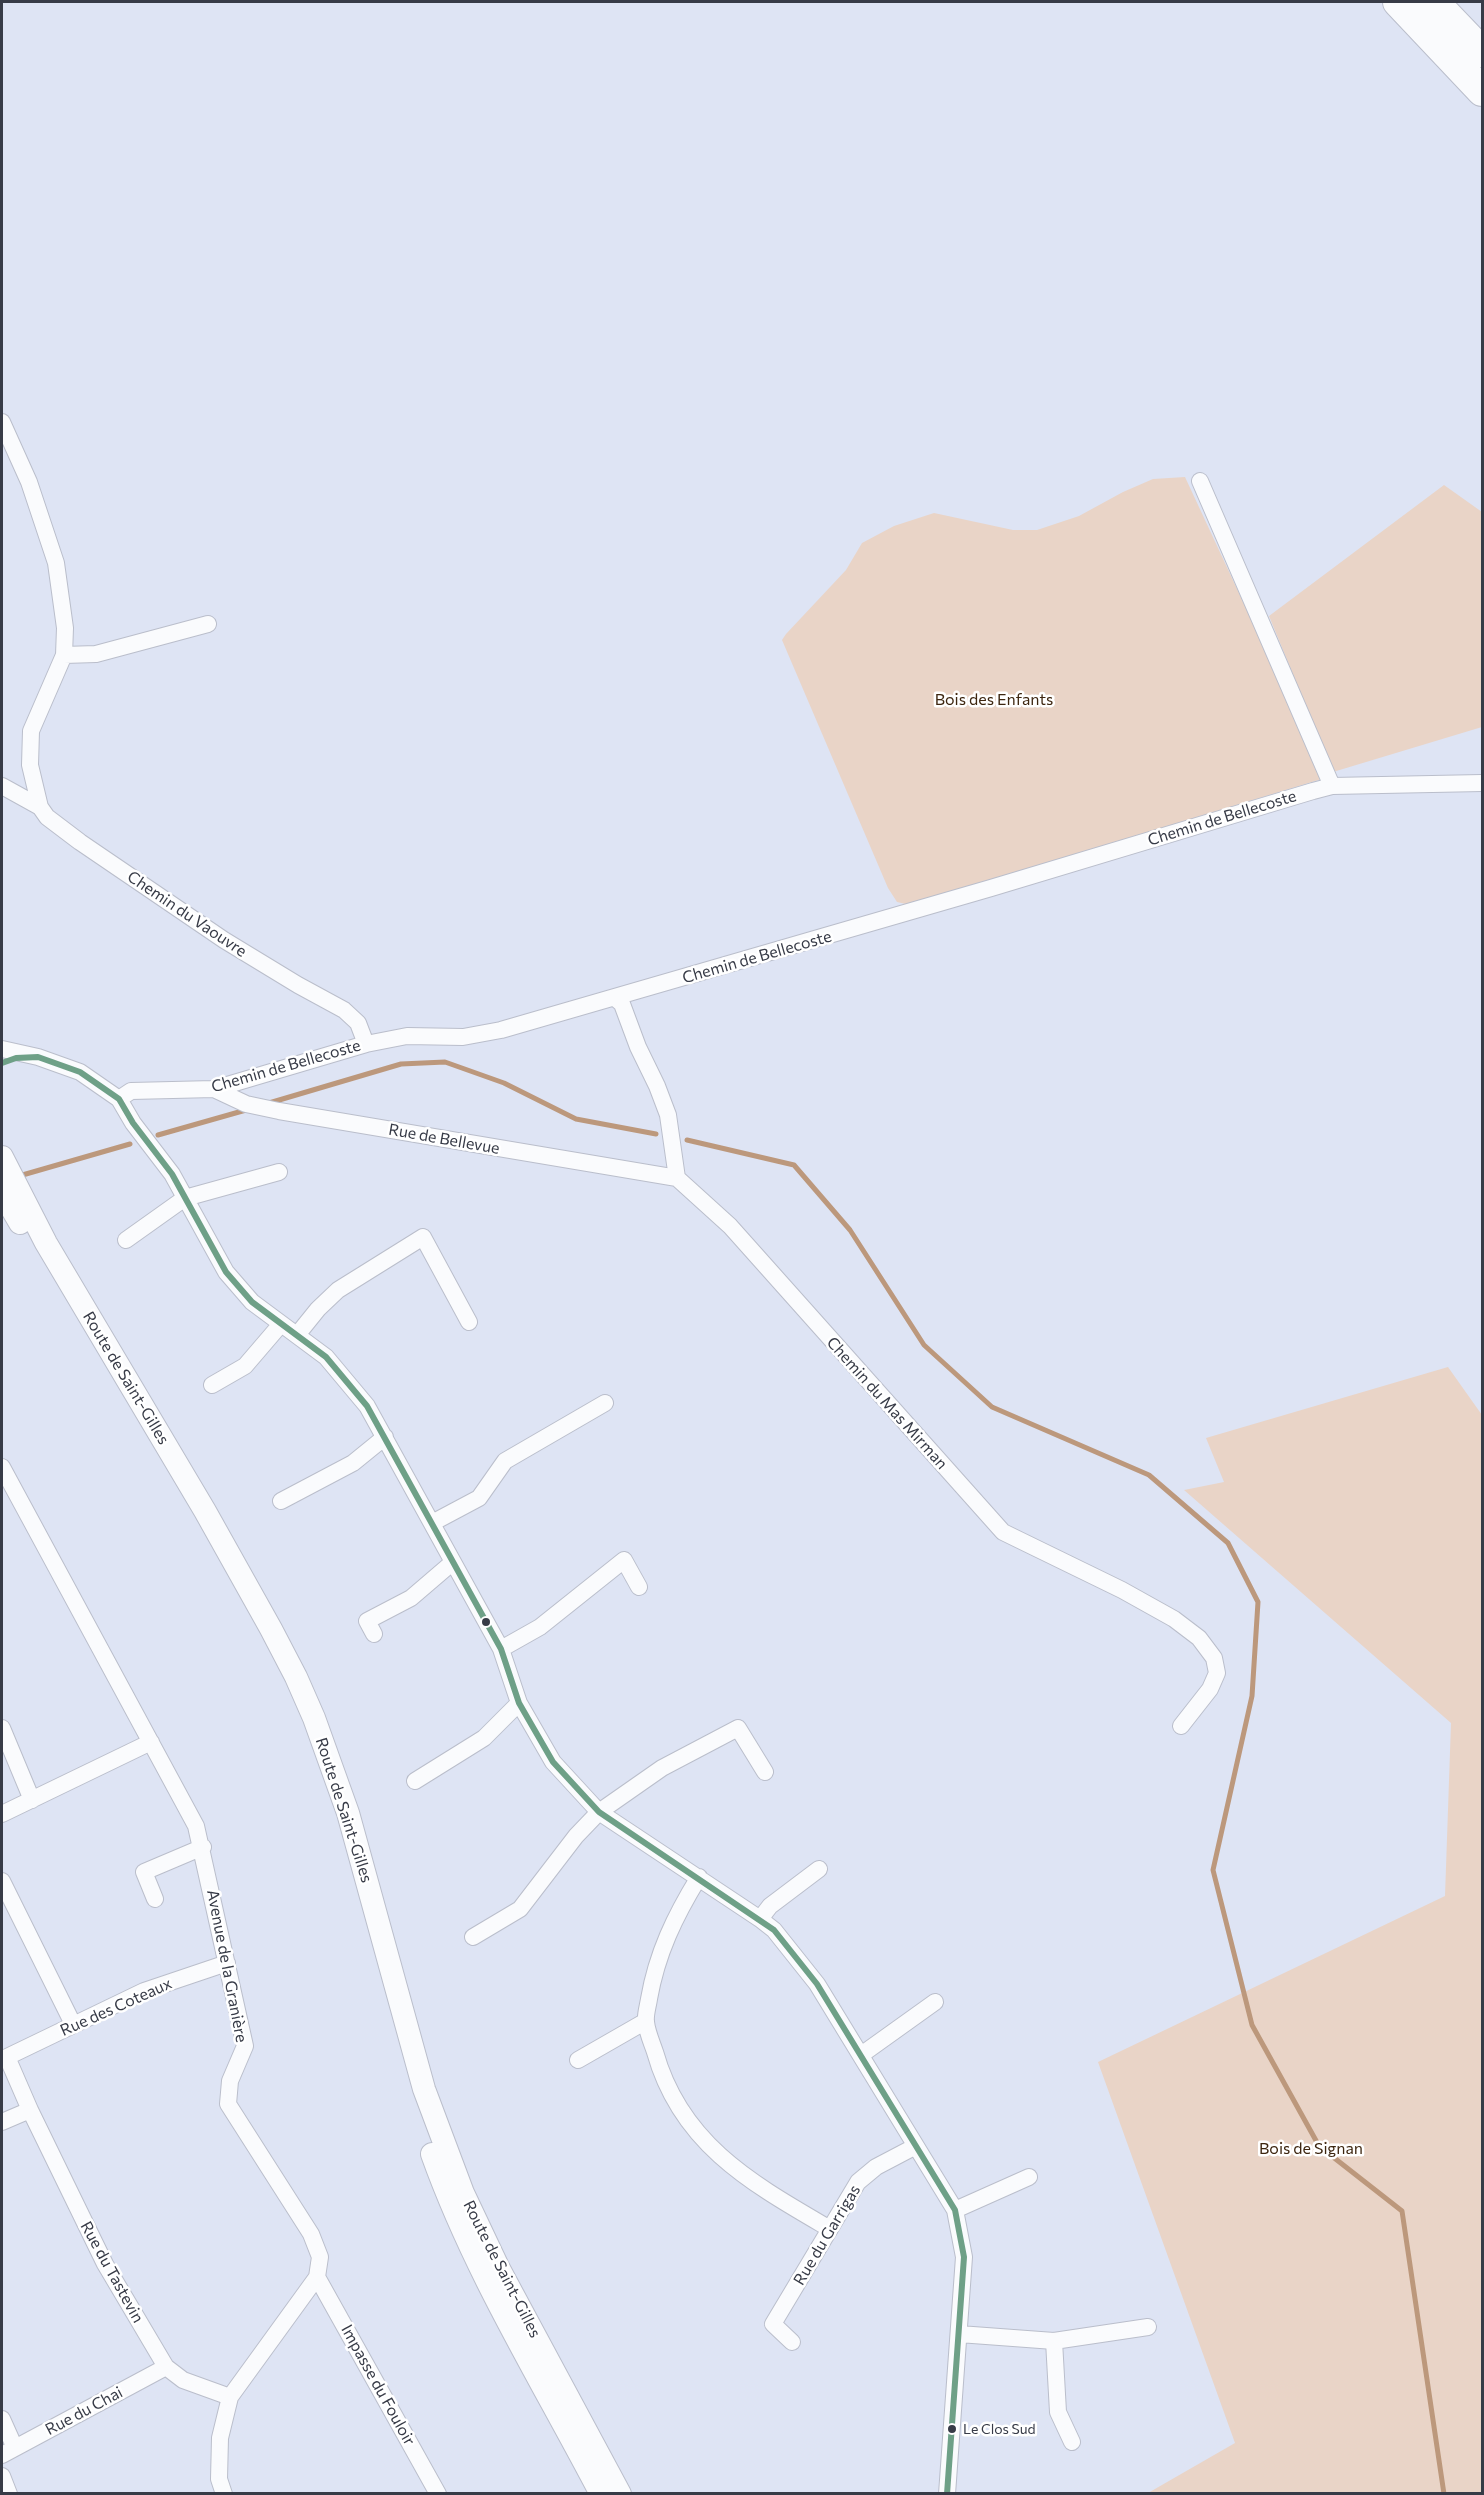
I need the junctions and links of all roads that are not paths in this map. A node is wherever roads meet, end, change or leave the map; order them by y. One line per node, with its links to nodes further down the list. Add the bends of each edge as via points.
1 (1398, 2): 4 (highway)
2 (1434, 2): 3 (highway)
3 (1482, 52)
4 (1482, 91)
5 (2, 422): 8 (street, via 29,482 56,563 65,628)
6 (1200, 481): 11 (street)
7 (208, 624): 8 (street, via 96,654)
8 (64, 655): 12 (street, via 31,731 30,765)
9 (1482, 783): 11 (street, Chemin de Bellecoste)
10 (2, 786): 12 (street, Chemin du Vaouvre)
11 (1332, 786): 13 (street, Chemin de Bellecoste)
12 (40, 807): 14 (street, Chemin du Vaouvre, via 80,842 224,940 344,1010 358,1023)
13 (615, 998): 14 (street, Chemin de Bellecoste, via 501,1030 463,1037 407,1036); 22 (street, via 622,1004 668,1115)
14 (366, 1044): 18 (street, Chemin de Bellecoste)
15 (2, 1049): 16 (street)
16 (38, 1057): 17 (street); 19 (street, via 80,1072)
17 (2, 1063)
18 (214, 1089): 19 (street, Chemin de Bellecoste, via 131,1091); 22 (street, Rue de Bellevue, via 246,1104 279,1111)
19 (119, 1099): 24 (street)
20 (2, 1157): 75 (main road, Route de Saint-Gilles, via 46,1243 271,1629 315,1718 361,1858 424,2089 463,2193)
21 (279, 1172): 24 (street)
22 (677, 1178): 41 (street, Chemin du Mas Mirman, via 730,1226 1003,1532 1122,1590 1199,1638 1214,1658 1217,1674)
23 (2, 1192): 25 (main road, Route de Saint-Gilles)
24 (185, 1198): 26 (street); 28 (street, via 226,1272 252,1302)
25 (9, 1215): 70 (main road, Route de Saint-Gilles, via 247,1605 307,1723 349,1847 425,2134 451,2208)
26 (126, 1240)
27 (469, 1322): 29 (street, via 423,1237 338,1290)
28 (281, 1324): 29 (street); 30 (street, via 245,1366)
29 (297, 1335): 32 (street, via 326,1357 368,1406)
30 (212, 1386)
31 (605, 1402): 35 (street, via 505,1461 479,1498)
32 (385, 1437): 34 (street, via 353,1463); 35 (street)
33 (2, 1467): 43 (street, Avenue de la Granière)
34 (281, 1502)
35 (432, 1523): 36 (street)
36 (453, 1562): 38 (street, via 411,1598 368,1621); 39 (street)
37 (639, 1587): 39 (street, via 624,1560 540,1627)
38 (374, 1634)
39 (501, 1649): 40 (street)
40 (519, 1703): 45 (street, via 484,1738); 47 (street, via 553,1762)
41 (1181, 1726)
42 (2, 1728): 46 (street)
43 (151, 1742): 46 (street); 49 (street, Avenue de la Granière, via 196,1826)
44 (765, 1772): 47 (street, via 738,1728 662,1768)
45 (415, 1781)
46 (32, 1800): 48 (street)
47 (599, 1812): 51 (street); 55 (street, via 520,1908)
48 (2, 1814)
49 (203, 1847): 53 (street, via 144,1872); 56 (street, Avenue de la Granière)
50 (819, 1869): 54 (street, via 770,1906)
51 (699, 1877): 54 (street); 58 (street, via 659,1954)
52 (2, 1881): 59 (street)
53 (155, 1899)
54 (760, 1919): 60 (street, via 774,1930 817,1984)
55 (473, 1937)
56 (227, 1963): 59 (street, Rue des Coteaux, via 144,1991); 69 (street, Avenue de la Granière, via 245,2046 230,2081 228,2104 311,2234 320,2257)
57 (935, 2002): 60 (street)
58 (646, 2021): 62 (street); 68 (street, via 659,2069 682,2113 714,2152 771,2195)
59 (73, 2024): 61 (street, Rue des Coteaux)
60 (861, 2055): 65 (street)
61 (4, 2058): 63 (street, Rue du Tastevin)
62 (578, 2060)
63 (30, 2110): 64 (street); 76 (street, Rue du Tastevin, via 105,2264)
64 (2, 2122)
65 (916, 2146): 67 (street); 68 (street, Rue du Garrigas, via 876,2167 858,2182)
66 (1029, 2177): 67 (street)
67 (955, 2210): 72 (street, via 964,2258)
68 (830, 2229): 74 (street, Rue du Garrigas, via 773,2324)
69 (317, 2277): 77 (street); 86 (street, Impasse du Fouloir)
70 (488, 2283): 75 (main road, via 499,2292 534,2352); 78 (main road, Route de Saint-Gilles)
71 (1148, 2327): 73 (street)
72 (959, 2334): 73 (street); 89 (street)
73 (1054, 2341): 80 (street, via 1058,2412)
74 (792, 2343)
75 (542, 2349): 82 (main road, Route de Saint-Gilles)
76 (166, 2367): 77 (street, Rue du Tastevin, via 183,2380); 81 (street, Rue du Chai)
77 (230, 2397): 85 (street, via 220,2438 219,2479)
78 (552, 2400): 82 (main road, via 571,2421 591,2457); 87 (main road, Route de Saint-Gilles)
79 (2, 2419): 81 (street)
80 (1072, 2442)
81 (8, 2451)
82 (601, 2457): 88 (main road, Route de Saint-Gilles)
83 (2, 2476): 84 (street)
84 (9, 2493)
85 (224, 2493)
86 (438, 2493)
87 (601, 2493)
88 (620, 2493)
89 (947, 2493)

